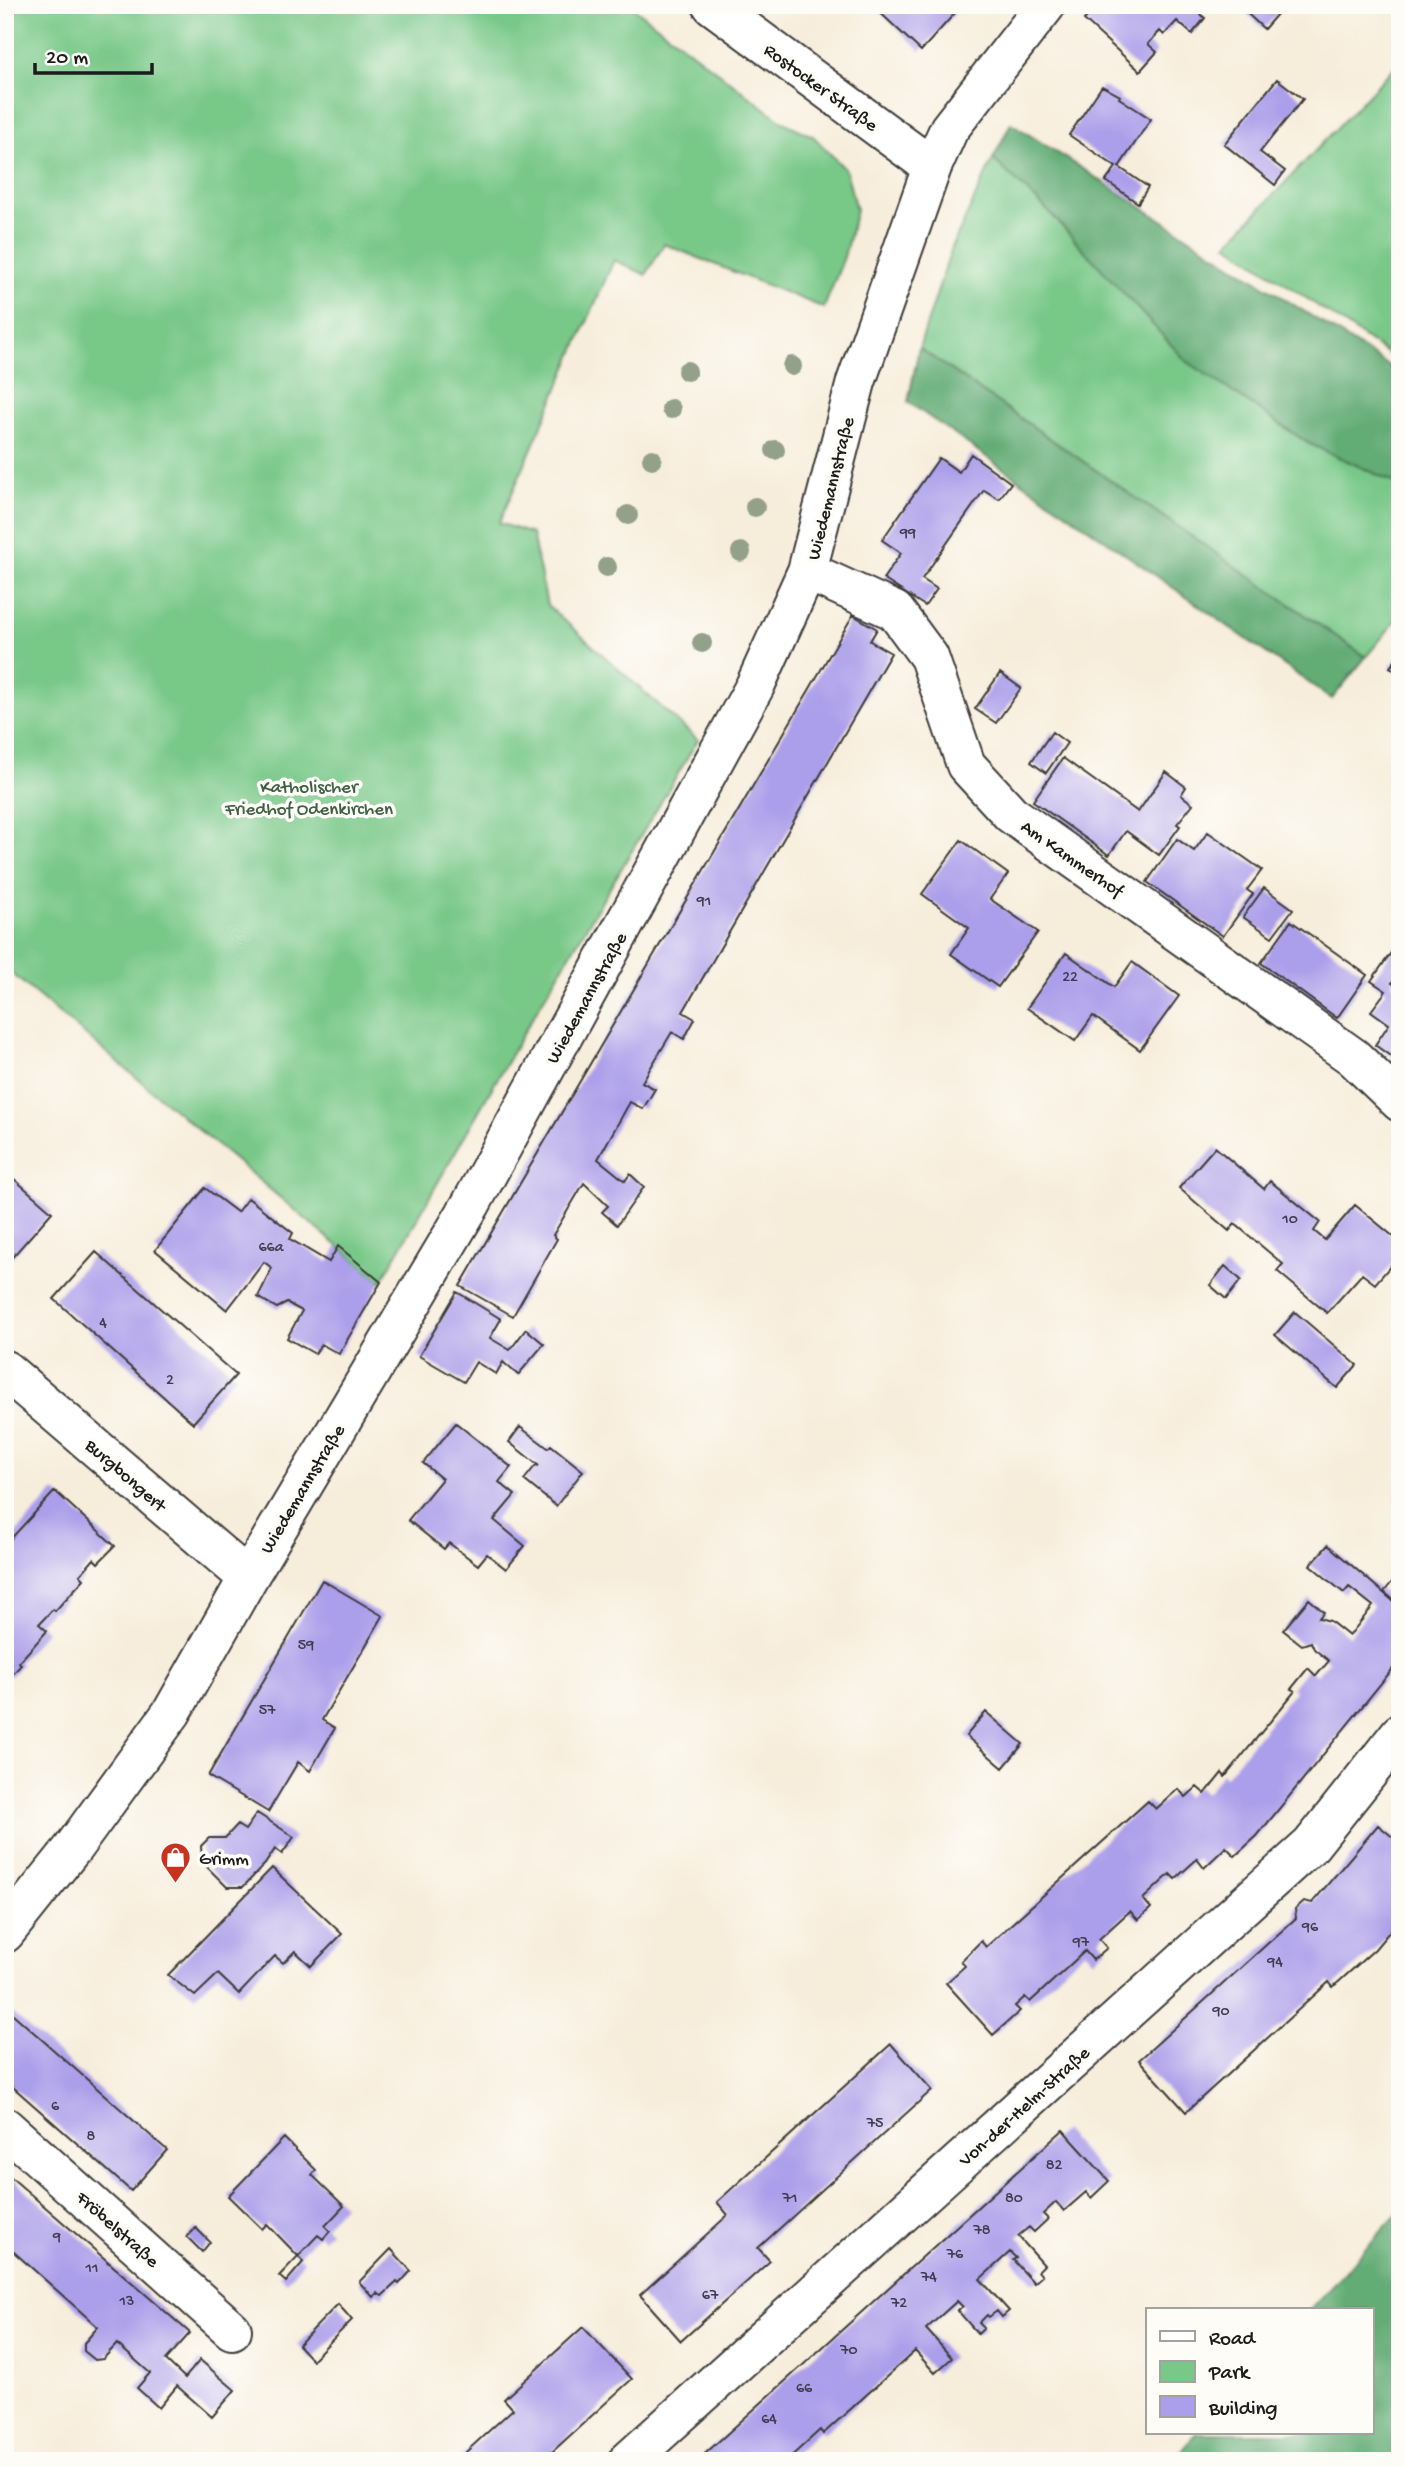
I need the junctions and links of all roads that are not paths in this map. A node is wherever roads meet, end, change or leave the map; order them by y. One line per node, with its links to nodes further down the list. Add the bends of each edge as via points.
1 (712, 5): 3 (street, Rostocker Straße)
2 (1046, 5): 3 (street, Wiedemannstraße, via 950,129)
3 (932, 167): 4 (street, Wiedemannstraße, via 856,382)
4 (807, 571): 5 (street, Am Kammerhof, via 895,611 929,657 966,765 1011,814 1353,1057); 7 (street, Wiedemannstraße, via 755,686 505,1144)
5 (1400, 1102)
6 (5, 1370): 7 (street, Burgbongert)
7 (248, 1578): 9 (street, Wiedemannstraße, via 172,1712)
8 (1400, 1733): 12 (street, Von-der-Helm-Straße, via 1311,1845)
9 (5, 1933)
10 (5, 2127): 11 (street, Fröbelstraße)
11 (232, 2330)
12 (628, 2461)

